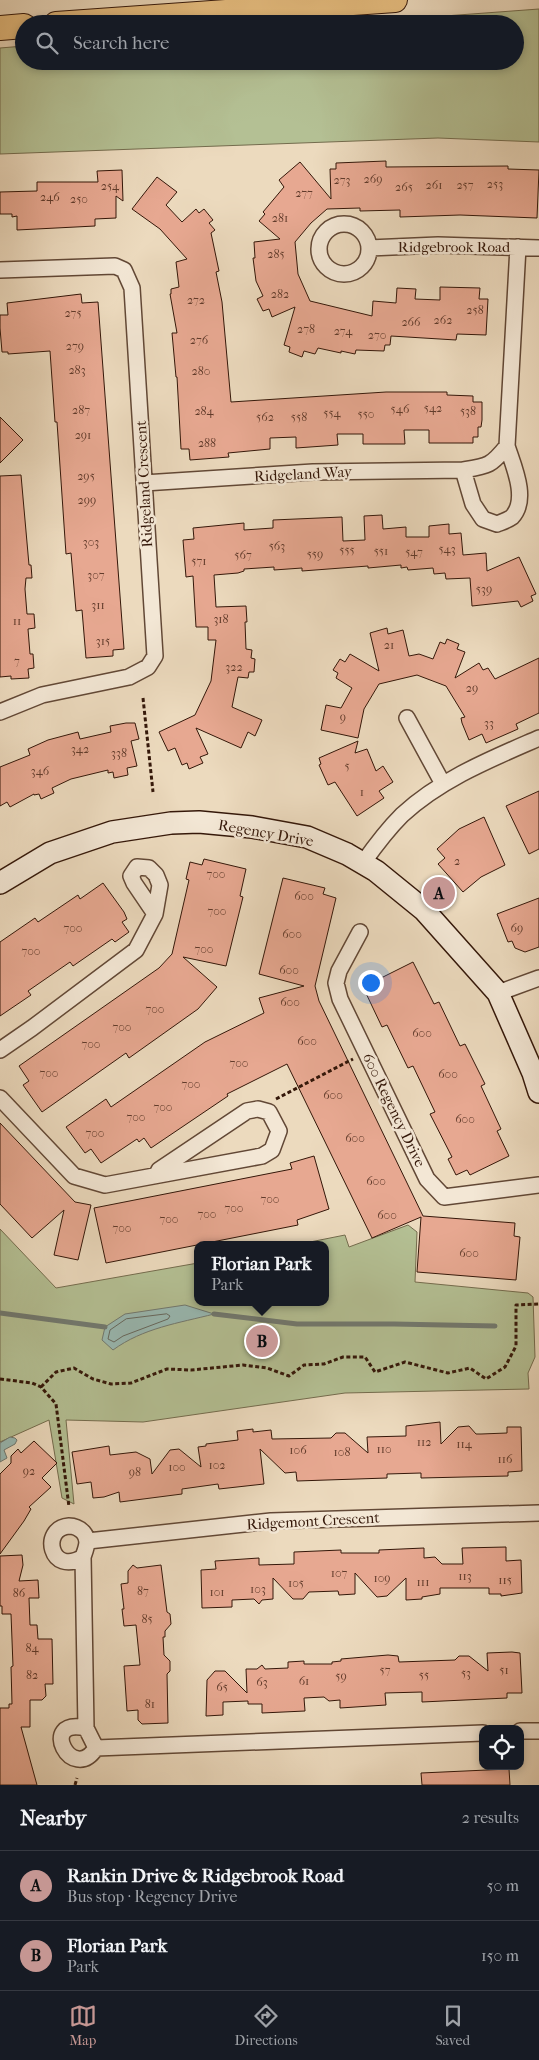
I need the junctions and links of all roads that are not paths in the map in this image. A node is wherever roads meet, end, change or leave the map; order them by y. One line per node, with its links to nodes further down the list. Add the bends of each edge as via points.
1 (396, 0): 2 (main road)
2 (184, 15)
3 (15, 27): 4 (main road)
4 (0, 28)
5 (518, 247): 6 (street, Ridgebrook Road, via 438,245); 7 (street, Ridgebrook Road); 9 (street)
6 (369, 248)
7 (539, 248)
8 (0, 270): 11 (street, Ridgeland Crescent, via 115,266 124,270 132,288)
9 (507, 446): 10 (street, Ridgeland Way, via 487,466); 10 (street, via 519,492 518,508 511,518 498,524 483,518 473,504)
10 (463, 470): 11 (street, Ridgeland Way, via 313,472)
11 (144, 483): 12 (street, Ridgeland Crescent, via 155,656 148,668 129,677 42,695)
12 (0, 712)
13 (407, 718): 15 (street)
14 (539, 738): 15 (street, via 472,767)
15 (443, 784): 16 (street, via 402,815)
16 (363, 863): 17 (street, Regency Drive, via 307,837 252,827 171,823 112,832 50,853); 21 (street, Regency Drive, via 424,910)
17 (0, 882)
18 (155, 914): 22 (street, via 136,950)
19 (360, 932): 26 (street, 600 Regency Drive, via 339,971 336,983 340,999 427,1179 444,1197)
20 (539, 978): 21 (street)
21 (498, 993): 23 (street, Regency Drive)
22 (0, 1050)
23 (539, 1092)
24 (0, 1098): 25 (street, via 74,1176 105,1185)
25 (157, 1174): 25 (street, via 262,1156 272,1150 280,1130 269,1112 247,1111 158,1170)
26 (539, 1185)
27 (539, 1513): 28 (street, Ridgemont Crescent, via 271,1521)
28 (88, 1542): 29 (street); 29 (street, via 79,1528 71,1526 62,1527 52,1540 52,1548 60,1559 68,1562)
29 (83, 1557): 30 (street)
30 (86, 1728): 34 (street); 34 (street, via 78,1726 64,1733 63,1753 70,1760 79,1762 92,1756)
31 (524, 1731): 32 (street)
32 (539, 1731)
33 (479, 1733): 34 (street)
34 (96, 1748)

